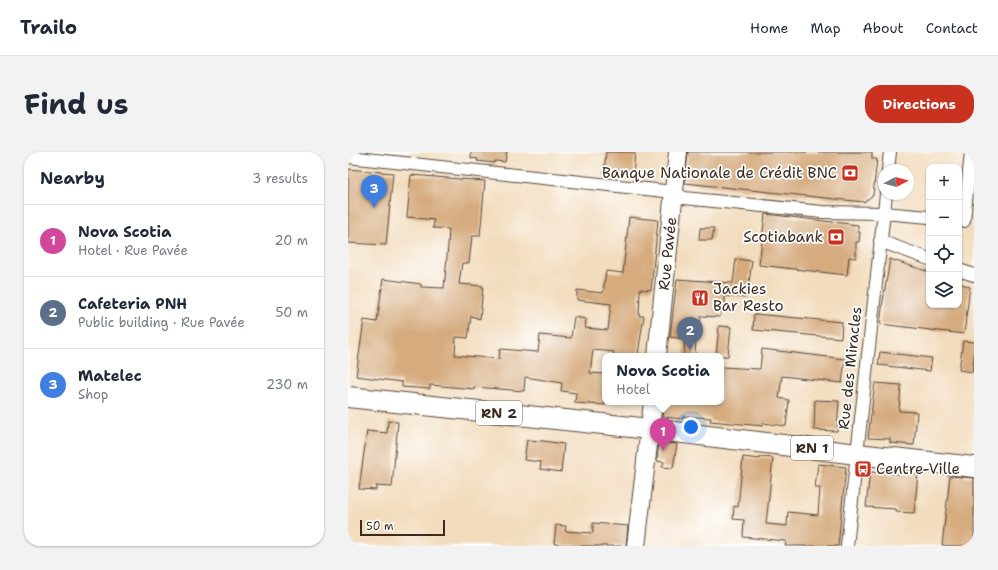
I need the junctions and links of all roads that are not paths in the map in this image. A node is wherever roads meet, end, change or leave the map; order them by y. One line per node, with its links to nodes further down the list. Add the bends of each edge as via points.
1 (678, 152): 6 (main road, Rue Pavée)
2 (890, 152): 5 (street)
3 (971, 152): 10 (street)
4 (348, 157): 6 (street)
5 (889, 164)
6 (674, 192): 8 (street, via 684,198 806,211); 15 (main road, Rue Pavée)
7 (885, 200): 8 (street, Rue des Miracles)
8 (884, 214): 9 (street); 11 (street, Rue des Miracles)
9 (926, 218)
10 (966, 221)
11 (880, 242): 12 (street); 19 (street, Rue des Miracles)
12 (926, 258)
13 (962, 271): 14 (street)
14 (974, 275)
15 (657, 353)
16 (348, 397): 18 (main road, RN 2)
17 (653, 405): 18 (main road)
18 (650, 429): 19 (main road, RN 1); 21 (main road)
19 (857, 454): 20 (main road, RN 1); 22 (street, Rue des Miracles)
20 (974, 467)
21 (636, 546)
22 (848, 546)

